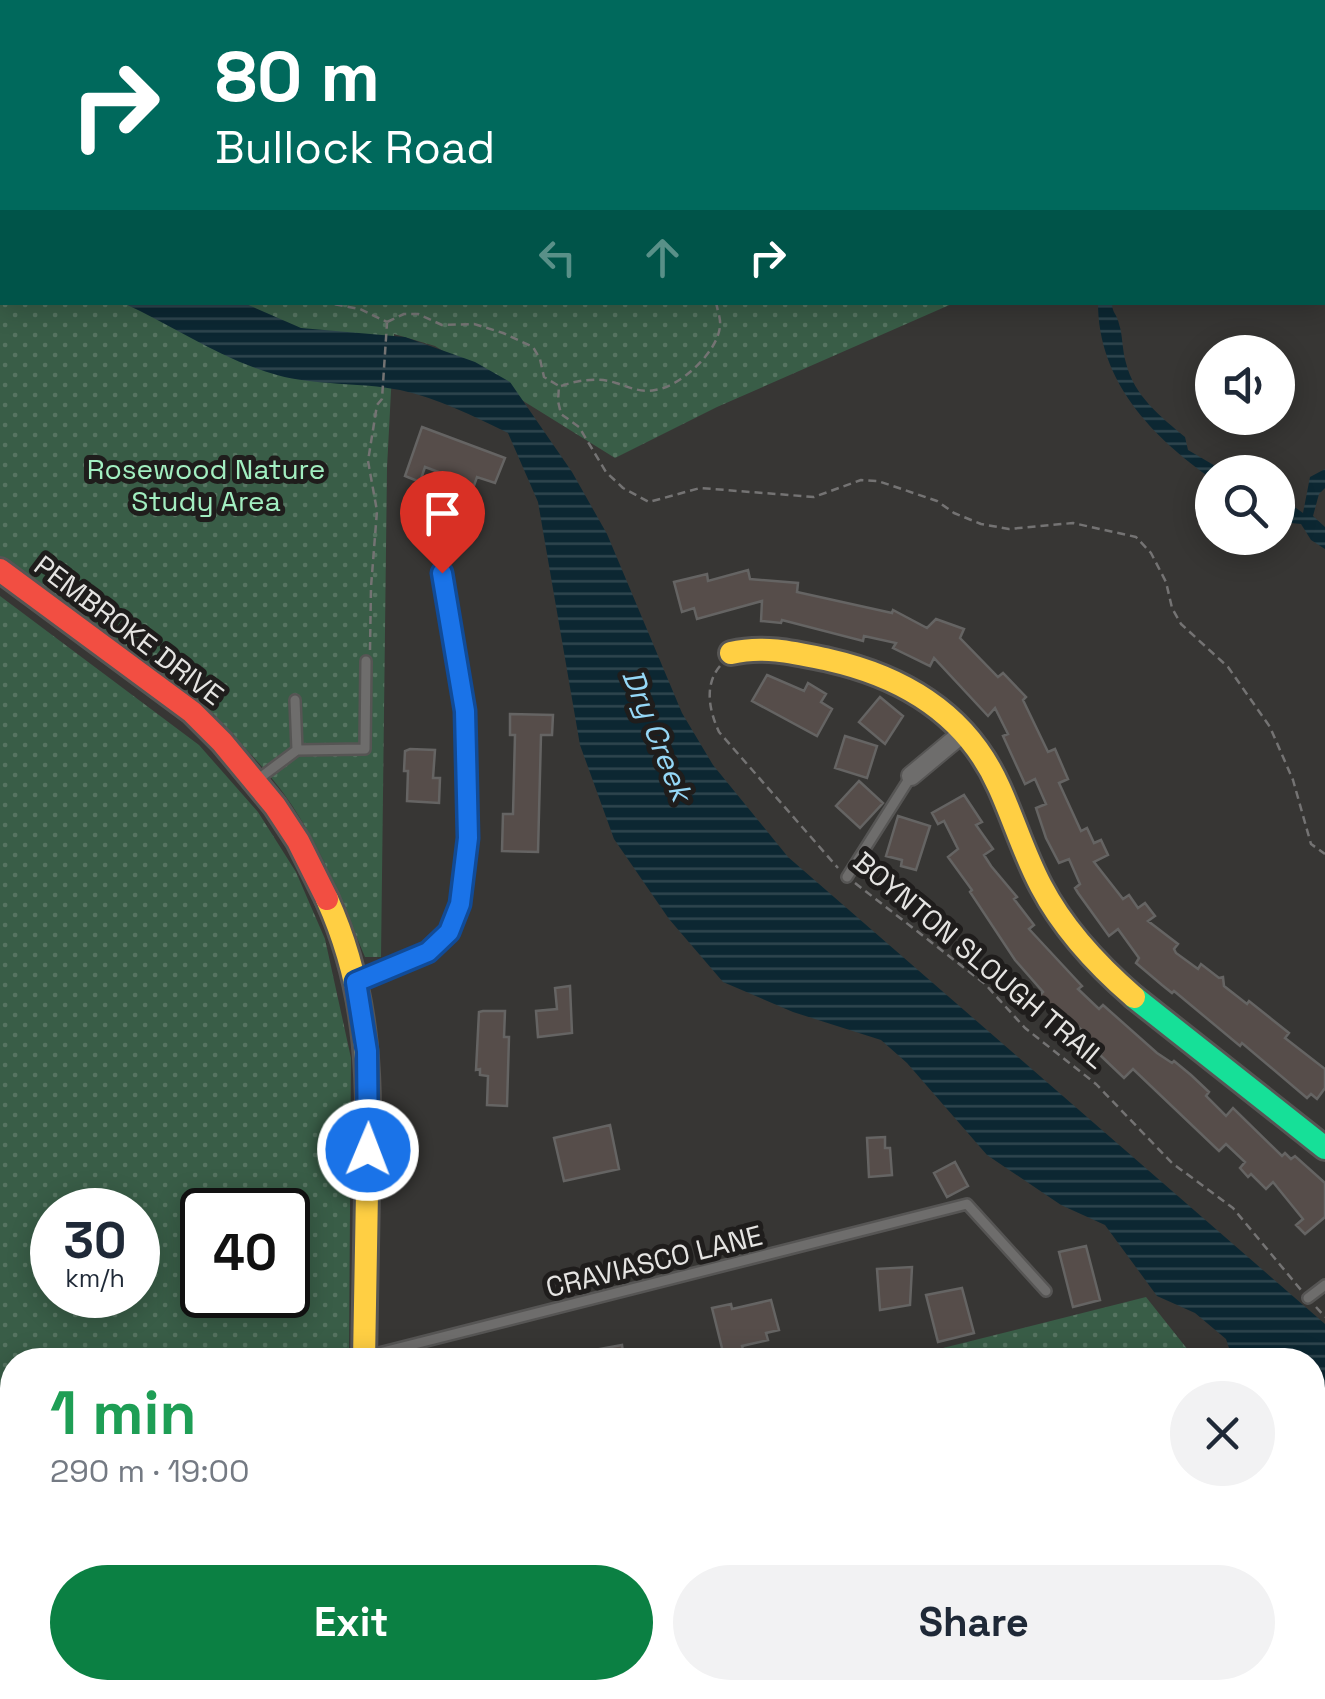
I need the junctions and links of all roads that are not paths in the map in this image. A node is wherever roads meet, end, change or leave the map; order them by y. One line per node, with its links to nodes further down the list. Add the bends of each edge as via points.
1 (0, 570): 9 (street, PEMBROKE DRIVE, via 192,712)
2 (442, 573): 11 (lane, via 465,711 468,838 460,904 449,932 428,952)
3 (731, 652): 6 (street, via 794,653 902,682)
4 (366, 662): 7 (lane, via 365,749)
5 (295, 700): 7 (lane)
6 (964, 731): 8 (street); 12 (street, via 998,784 1026,858 1072,934 1140,1002)
7 (297, 750): 9 (lane)
8 (910, 776): 10 (lane)
9 (257, 780): 11 (street, PEMBROKE DRIVE, via 323,887)
10 (847, 876)
11 (356, 982): 16 (street, PEMBROKE DRIVE, via 369,1084)
12 (1325, 1148)
13 (1325, 1285): 15 (lane)
14 (1046, 1290): 17 (lane, CRAVIASCO LANE, via 967,1204)
15 (1308, 1298)
16 (364, 1348)
17 (403, 1348)

